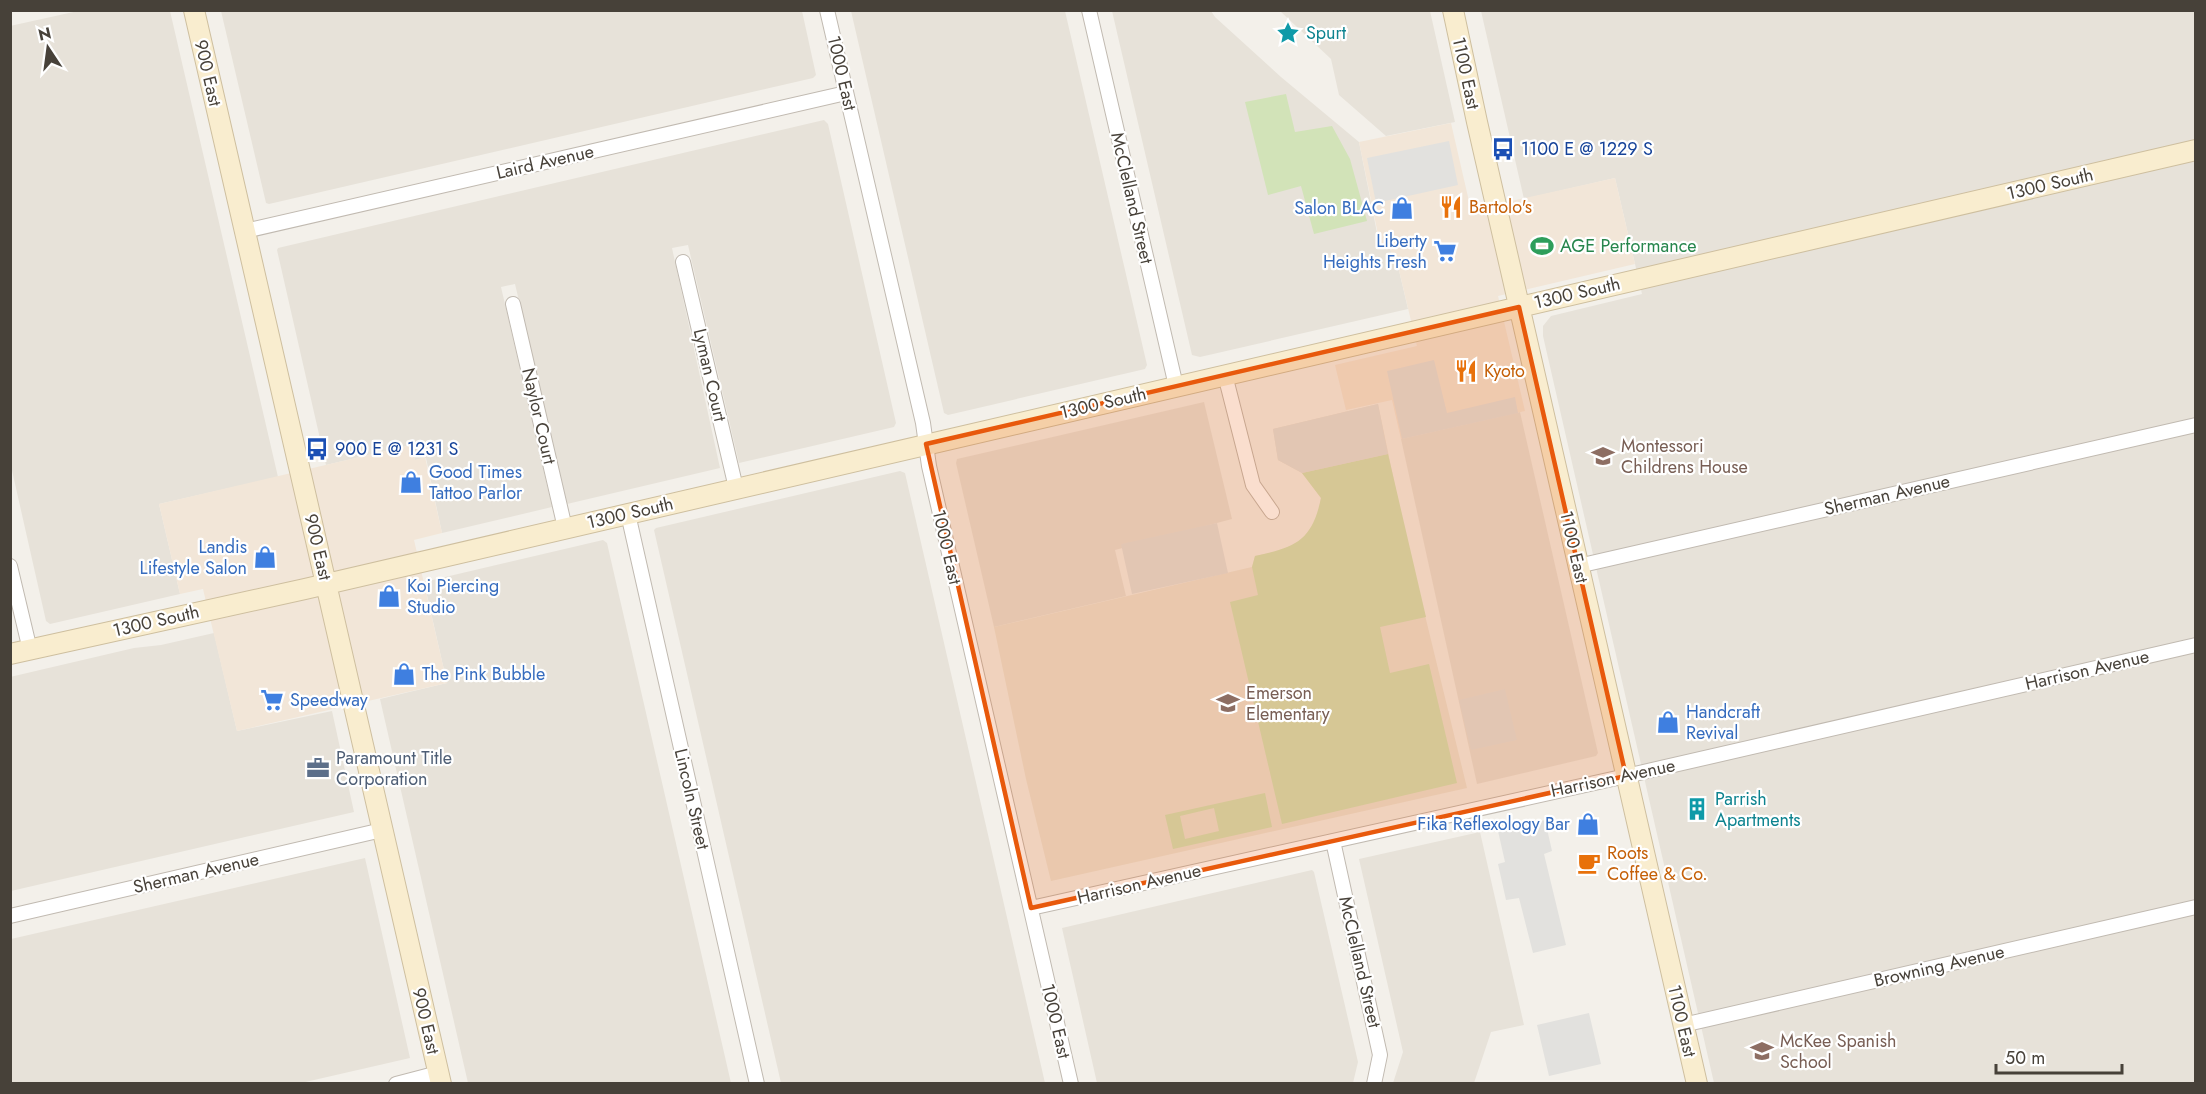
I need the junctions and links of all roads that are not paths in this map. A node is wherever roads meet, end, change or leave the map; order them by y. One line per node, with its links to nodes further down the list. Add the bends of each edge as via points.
1 (194, 10): 7 (street, 900 East)
2 (827, 10): 5 (street, 1000 East)
3 (1089, 10): 12 (street, McClelland Street)
4 (1453, 10): 10 (street, 1100 East)
5 (846, 93): 7 (street, Laird Avenue); 14 (street, 1000 East)
6 (2196, 150): 10 (street, 1300 South)
7 (245, 231): 21 (street, 900 East)
8 (683, 262): 15 (street, Lyman Court)
9 (513, 304): 18 (street, Naylor Court)
10 (1519, 307): 11 (street, 1300 South); 20 (street, 1100 East)
11 (1226, 375): 12 (street, 1300 South); 16 (street, via 1253,485)
12 (1176, 386): 14 (street, 1300 South)
13 (2196, 425): 20 (street, Sherman Avenue)
14 (926, 444): 15 (street, 1300 South); 27 (street, 1000 East)
15 (736, 488): 17 (street, 1300 South)
16 (1272, 512)
17 (628, 513): 18 (street, 1300 South); 33 (street, Lincoln Street)
18 (565, 528): 21 (street, 1300 South)
19 (10, 566): 23 (street)
20 (1578, 566): 24 (street, 1100 East)
21 (326, 584): 23 (street, 1300 South); 25 (street, 900 East)
22 (2196, 645): 24 (street, Harrison Avenue)
23 (20, 652)
24 (1626, 776): 26 (street, Harrison Avenue); 30 (street, 1100 East)
25 (382, 830): 29 (street, Sherman Avenue); 31 (street, 900 East)
26 (1333, 842): 27 (street, Harrison Avenue); 35 (street, McClelland Street, via 1380,1055)
27 (1031, 908): 34 (street, 1000 East)
28 (2196, 908): 30 (street, Browning Avenue)
29 (10, 916)
30 (1683, 1025): 36 (street, 1100 East)
31 (439, 1078): 32 (street)
32 (396, 1083)
33 (757, 1083)
34 (1071, 1083)
35 (1374, 1083)
36 (1697, 1083)

